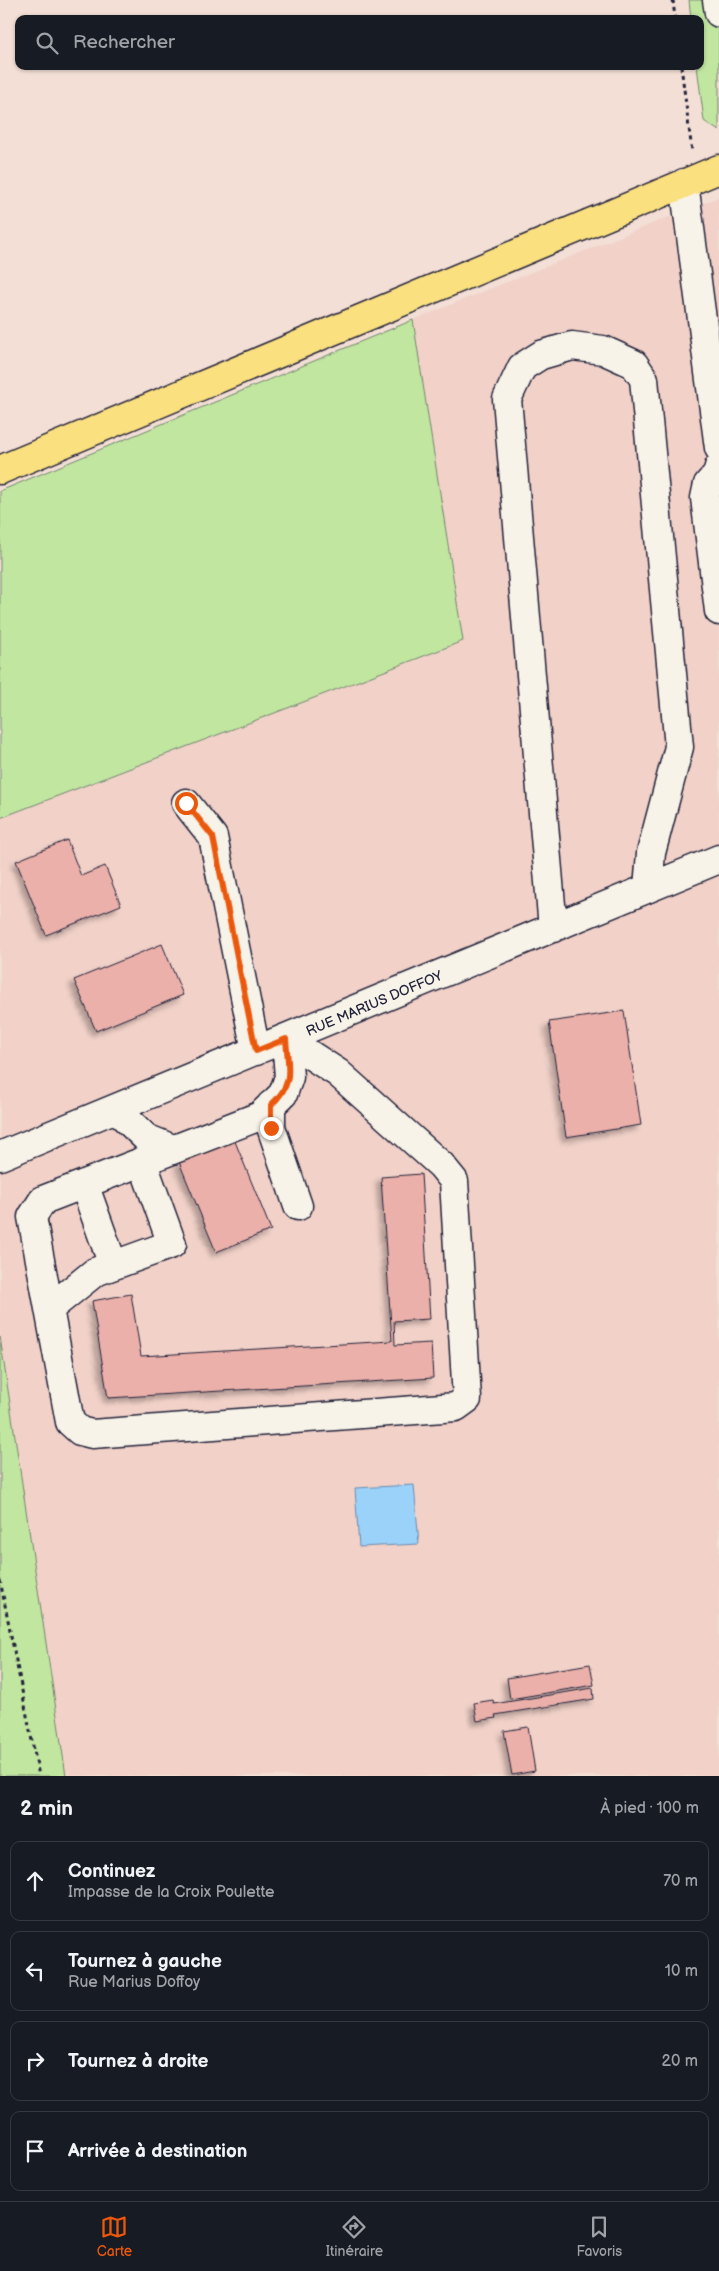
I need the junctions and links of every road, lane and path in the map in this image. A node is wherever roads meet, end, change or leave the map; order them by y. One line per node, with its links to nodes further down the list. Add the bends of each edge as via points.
1 (673, 0): 4 (path)
2 (717, 0): 3 (street)
3 (719, 13)
4 (675, 15)
5 (682, 70): 6 (path)
6 (699, 177): 7 (street); 9 (main road)
7 (719, 448)
8 (719, 467): 10 (street, via 708,484 705,498)
9 (0, 470)
10 (714, 537): 11 (street)
11 (719, 611)
12 (186, 803): 17 (street, via 213,837)
13 (719, 859): 14 (street, RUE MARIUS DOFFOY)
14 (648, 888): 15 (street, RUE MARIUS DOFFOY); 15 (street, via 651,853 679,747 644,379 634,364 603,350 572,346 541,355 522,367 506,399)
15 (553, 928): 16 (street, RUE MARIUS DOFFOY)
16 (286, 1039): 17 (street, RUE MARIUS DOFFOY); 18 (street, via 289,1077 283,1094); 26 (street, via 338,1073 441,1165 454,1182 467,1399 456,1407 92,1434 80,1431 70,1422)
17 (256, 1051): 19 (street, RUE MARIUS DOFFOY)
18 (271, 1105): 20 (street, via 260,1116); 24 (street, via 271,1128)
19 (116, 1109): 20 (street, via 146,1138); 21 (street, RUE MARIUS DOFFOY)
20 (173, 1149): 22 (street)
21 (0, 1156)
22 (142, 1161): 23 (street); 25 (street, via 172,1244)
23 (84, 1184): 25 (street); 26 (street, via 42,1200 32,1217)
24 (298, 1206)
25 (114, 1265): 26 (street, via 95,1272)
26 (49, 1309)
27 (0, 1580): 28 (path)
28 (39, 1776)

